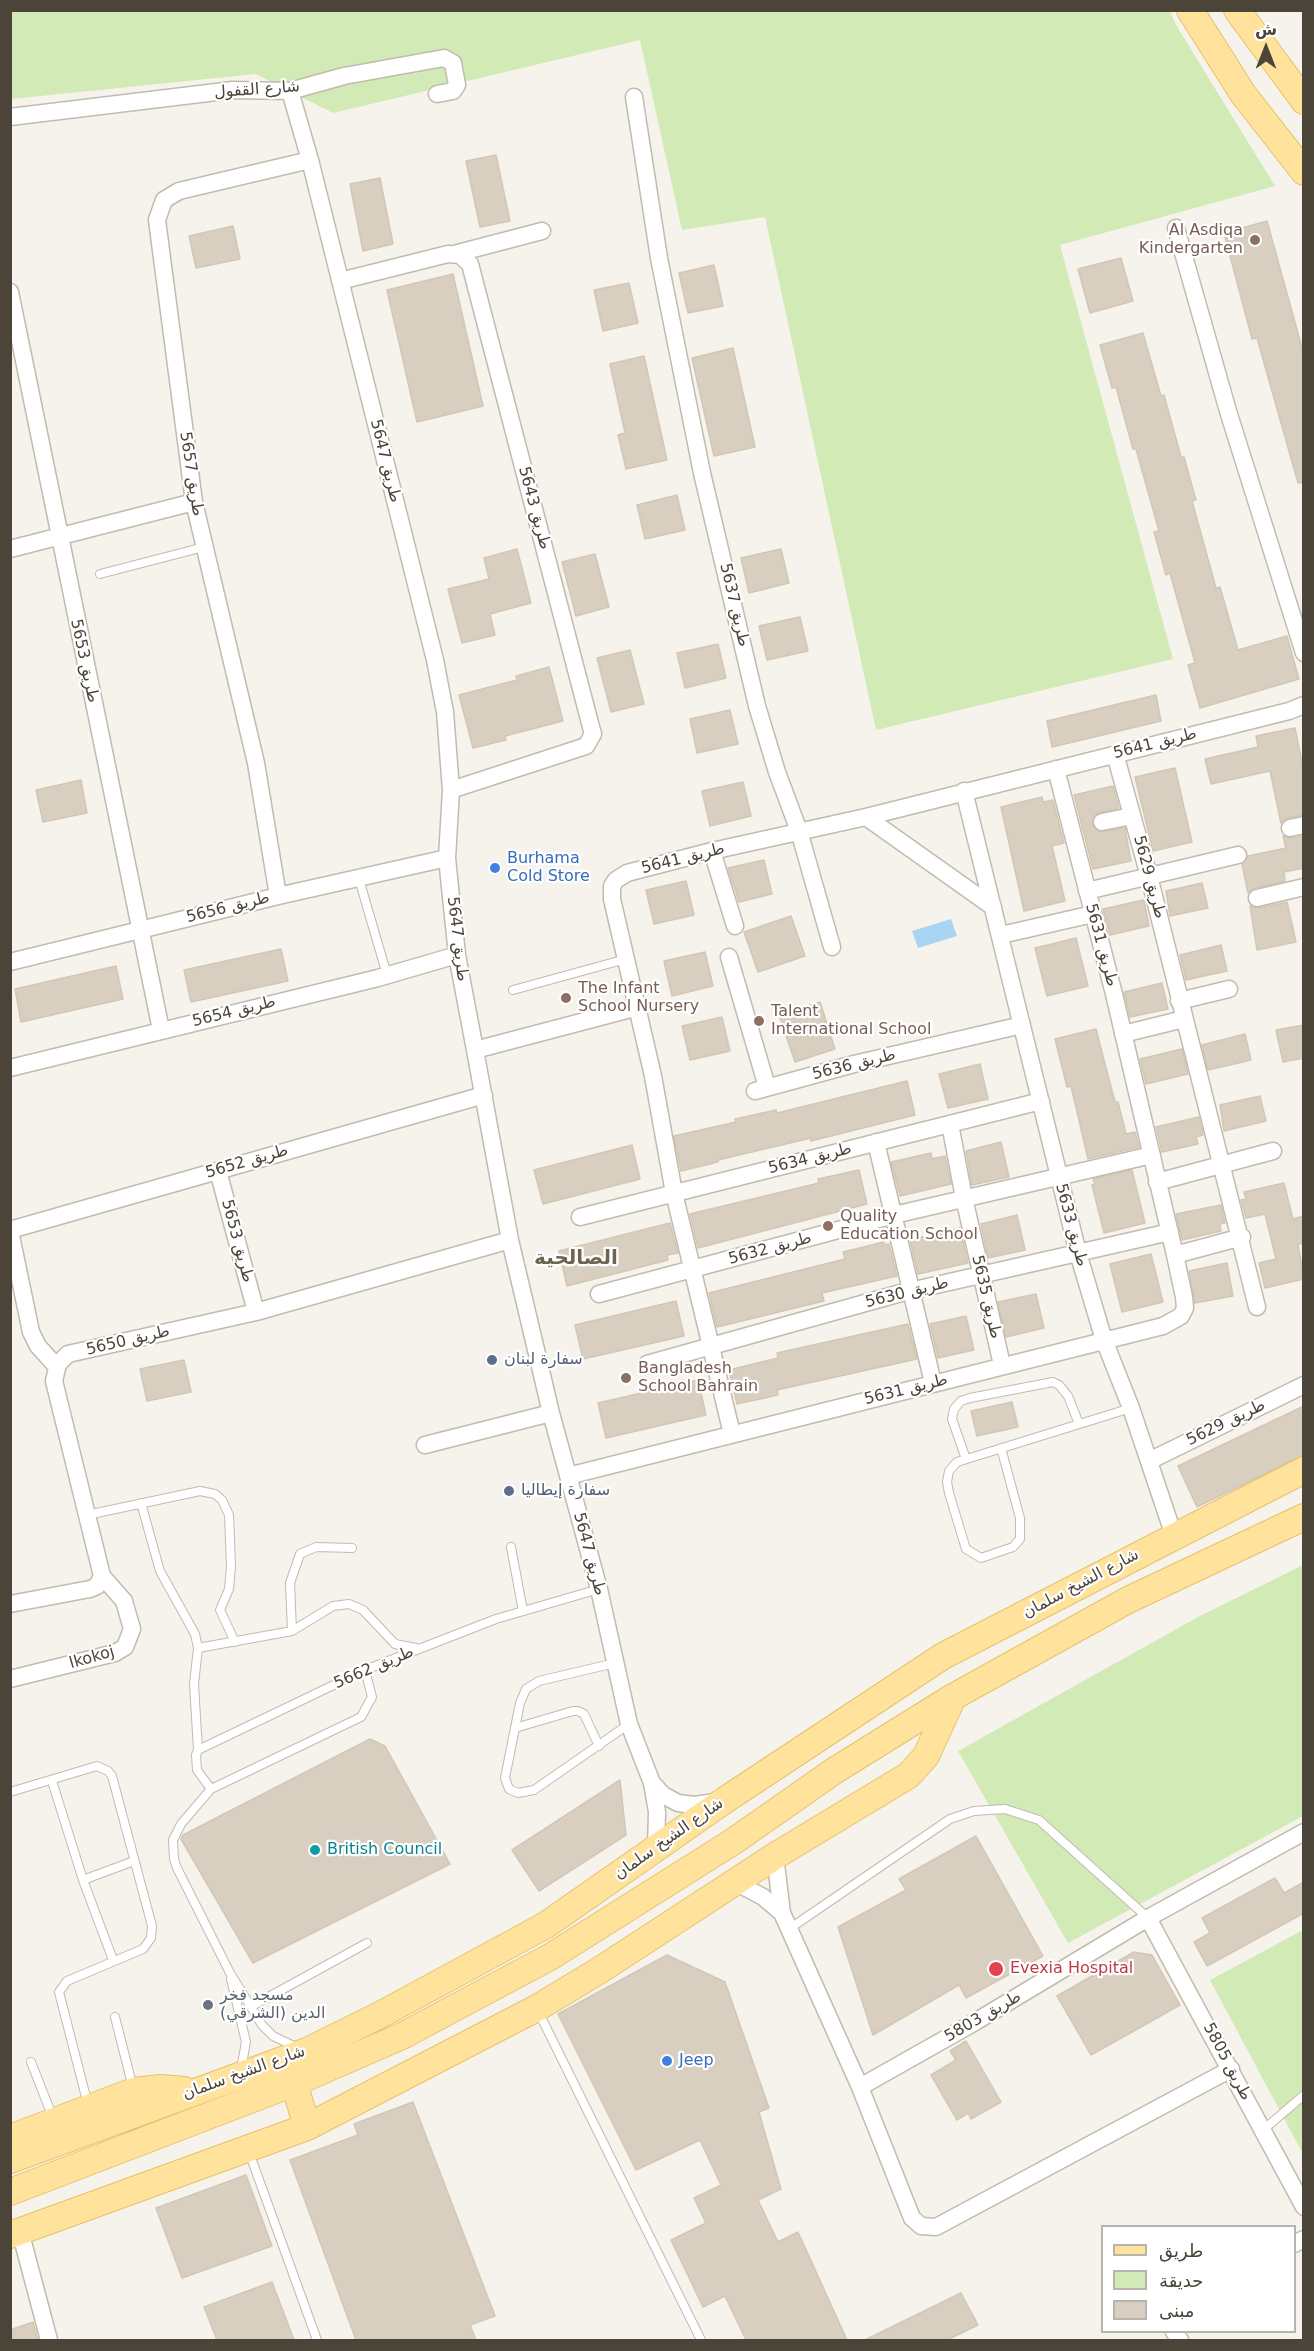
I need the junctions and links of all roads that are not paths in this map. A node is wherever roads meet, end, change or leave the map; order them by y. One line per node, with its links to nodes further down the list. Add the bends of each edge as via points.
1 (1190, 10): 9 (main road, via 1243,94)
2 (1237, 10): 6 (main road)
3 (290, 91): 4 (street, شارع القفول, via 344,75 444,58 453,63 457,85 450,92); 7 (street, شارع القفول, via 233,90); 8 (street, طريق 5647)
4 (437, 94)
5 (634, 97): 29 (street, طريق 5637, via 688,411 757,706)
6 (1304, 101)
7 (10, 117)
8 (310, 160): 13 (street, طريق 5647); 15 (street, طريق 5657, via 179,190 164,201 158,213)
9 (1304, 172)
10 (1176, 228): 20 (street)
11 (542, 231): 12 (street)
12 (454, 254): 13 (street); 24 (street, طريق 5643, via 465,258 472,272 593,734 586,746)
13 (340, 281): 24 (street, طريق 5647, via 435,660 445,712)
14 (10, 292): 16 (street, طريق 5653)
15 (194, 502): 16 (street); 17 (street, طريق 5657)
16 (59, 537): 18 (street); 42 (street, طريق 5653)
17 (204, 547): 19 (lane); 37 (street, طريق 5657, via 256,764)
18 (10, 549)
19 (100, 574)
20 (1304, 653)
21 (1304, 705): 22 (street, طريق 5641)
22 (1115, 754): 23 (street, طريق 5641); 26 (street, طريق 5629)
23 (1056, 769): 25 (street, طريق 5641); 36 (street, طريق 5631)
24 (451, 790): 32 (street, طريق 5647)
25 (964, 791): 27 (street, طريق 5641); 39 (street, طريق 5633)
26 (1132, 816): 28 (street); 33 (street, طريق 5629)
27 (866, 817): 29 (street, طريق 5641); 39 (street)
28 (1102, 822)
29 (799, 831): 30 (street, طريق 5641); 44 (street, طريق 5637)
30 (712, 851): 41 (street); 47 (street, طريق 5641, via 627,873 616,880 612,893)
31 (1238, 855): 33 (street, طريق 5631)
32 (447, 858): 34 (street, طريق 5656); 45 (street, طريق 5647)
33 (1149, 876): 36 (street, طريق 5631); 52 (street, طريق 5629)
34 (359, 879): 37 (street, طريق 5656); 49 (lane)
35 (1304, 887): 38 (street)
36 (1087, 891): 40 (street, طريق 5631)
37 (278, 896): 42 (street, طريق 5656)
38 (1257, 898)
39 (993, 907): 43 (street, طريق 5633)
40 (1093, 914): 43 (street); 57 (street, طريق 5631)
41 (735, 926)
42 (139, 930): 48 (street, طريق 5656); 56 (street, طريق 5653)
43 (1001, 935): 55 (street, طريق 5633)
44 (832, 947)
45 (457, 955): 49 (street, طريق 5654); 58 (street, طريق 5647)
46 (729, 957): 55 (street, طريق 5636, via 761,1089)
47 (626, 959): 51 (lane); 53 (street, طريق 5641)
48 (10, 962)
49 (387, 975): 56 (street, طريق 5654)
50 (1229, 989): 52 (street)
51 (513, 990)
52 (1179, 1001): 54 (street, طريق 5629)
53 (638, 1007): 58 (street); 70 (street, طريق 5641)
54 (1184, 1019): 57 (street); 66 (street, طريق 5629)
55 (1023, 1025): 61 (street, طريق 5633)
56 (161, 1030): 59 (street, طريق 5654)
57 (1124, 1034): 65 (street, طريق 5631)
58 (475, 1050): 60 (street, طريق 5647)
59 (10, 1068)
60 (484, 1095): 67 (street, طريق 5652); 77 (street, طريق 5647)
61 (1041, 1101): 62 (street, طريق 5634); 68 (street, طريق 5633)
62 (950, 1124): 63 (street, طريق 5634); 71 (street, طريق 5635)
63 (876, 1143): 70 (street, طريق 5634); 72 (street)
64 (1273, 1151): 66 (street)
65 (1152, 1155): 68 (street, طريق 5632); 69 (street, طريق 5631)
66 (1221, 1165): 69 (street); 76 (street, طريق 5629)
67 (218, 1171): 74 (street, طريق 5652); 85 (street, طريق 5653)
68 (1059, 1177): 71 (street, طريق 5632); 78 (street, طريق 5633)
69 (1157, 1182): 75 (street, طريق 5631)
70 (674, 1193): 73 (street, طريق 5634); 80 (street, طريق 5641)
71 (964, 1198): 72 (street, طريق 5632); 81 (street, طريق 5635)
72 (894, 1215): 80 (street, طريق 5632); 82 (street)
73 (580, 1217)
74 (10, 1230): 90 (street, via 31,1332)
75 (1170, 1232): 78 (street, طريق 5630); 79 (street, طريق 5631)
76 (1242, 1237): 79 (street); 84 (street, طريق 5629)
77 (510, 1240): 85 (street, طريق 5650); 94 (street, طريق 5647)
78 (1078, 1253): 81 (street, طريق 5630); 86 (street, طريق 5633)
79 (1175, 1255): 86 (street, طريق 5631, via 1184,1297 1181,1316 1163,1326)
80 (691, 1270): 83 (street, طريق 5632); 87 (street, طريق 5641)
81 (981, 1275): 82 (street, طريق 5630); 89 (street, طريق 5635)
82 (912, 1290): 87 (street, طريق 5630); 91 (street)
83 (599, 1294)
84 (1257, 1307)
85 (256, 1312): 90 (street, طريق 5650, via 68,1354)
86 (1104, 1340): 89 (street, طريق 5631); 93 (street, طريق 5633)
87 (710, 1348): 88 (street, طريق 5630); 96 (street, طريق 5641)
88 (648, 1364)
89 (1002, 1365): 91 (street, طريق 5631)
90 (56, 1366): 104 (street, via 54,1381)
91 (933, 1383): 96 (street, طريق 5631)
92 (1304, 1385): 100 (street, طريق 5629)
93 (1131, 1408): 95 (lane); 100 (street, طريق 5633)
94 (551, 1413): 97 (street); 102 (street, طريق 5647)
95 (1079, 1424): 98 (lane); 99 (lane, via 1068,1396 1053,1382 970,1398 954,1409 952,1419)
96 (732, 1434): 102 (street, طريق 5631)
97 (425, 1445)
98 (1001, 1448): 99 (lane); 99 (lane, via 1020,1518 1020,1539 1014,1547 981,1558 966,1549 947,1482 949,1471)
99 (966, 1459)
100 (1149, 1461): 106 (street, طريق 5633)
101 (1304, 1470): 106 (main road, شارع الشيخ سلمان)
102 (568, 1476): 110 (street, طريق 5647)
103 (141, 1503): 104 (lane); 114 (lane, via 200,1491 215,1494 227,1507 231,1577 220,1610); 115 (lane, via 160,1571 195,1634)
104 (87, 1515): 109 (street)
105 (1304, 1517): 120 (main road, شارع الشيخ سلمان, via 1128,1600)
106 (1174, 1536): 129 (main road, شارع الشيخ سلمان, via 943,1656)
107 (511, 1547): 112 (lane)
108 (352, 1548): 113 (lane, via 316,1547 300,1554 290,1583)
109 (102, 1576): 111 (street, via 97,1586 90,1589); 119 (street, lkokoj, via 124,1602 132,1629 125,1647 115,1653)
110 (598, 1589): 112 (lane, طريق 5662); 117 (street, طريق 5647)
111 (10, 1604)
112 (523, 1611): 116 (lane, طريق 5662)
113 (292, 1631): 114 (lane); 116 (lane, via 333,1606 349,1604 363,1610 395,1644)
114 (235, 1642): 115 (lane)
115 (198, 1648): 124 (lane, via 194,1684)
116 (419, 1648): 118 (lane, طريق 5662)
117 (615, 1663): 121 (street, طريق 5647); 122 (lane, via 532,1684 522,1695)
118 (365, 1670): 124 (lane, طريق 5662); 127 (lane, via 372,1697 361,1717)
119 (10, 1679)
120 (953, 1697): 132 (main road, via 926,1756 909,1775); 149 (main road, شارع الشيخ سلمان, via 550,1957 402,2036)
121 (629, 1724): 123 (lane); 126 (street, طريق 5647)
122 (515, 1728): 123 (lane, via 578,1711 584,1714); 123 (lane, via 505,1778 509,1789 518,1793 534,1790)
123 (599, 1746)
124 (198, 1750): 127 (lane, via 197,1770)
125 (52, 1781): 128 (lane); 133 (lane, via 97,1766 108,1771); 134 (lane)
126 (652, 1783): 129 (street, via 678,1803 694,1805); 131 (street, طريق 5647, via 657,1812)
127 (212, 1789): 141 (lane, via 181,1824 172,1848 177,1868)
128 (10, 1792)
129 (725, 1800): 131 (main road, شارع الشيخ سلمان)
130 (1303, 1835): 137 (street, طريق 5803)
131 (656, 1848): 145 (main road, شارع الشيخ سلمان, via 546,1924 380,2016)
132 (775, 1856): 135 (main road); 136 (street)
133 (134, 1861): 134 (lane); 140 (lane, via 152,1932 143,1948)
134 (83, 1880): 140 (lane)
135 (735, 1882): 136 (street); 143 (main road)
136 (782, 1913): 138 (street)
137 (1148, 1918): 138 (lane, via 1039,1820 1005,1809 974,1810 950,1820); 147 (street, طريق 5805); 150 (street, طريق 5803)
138 (788, 1929): 150 (street)
139 (367, 1943): 142 (lane)
140 (113, 1960): 154 (lane, via 67,1981 59,1992)
141 (230, 1973): 142 (lane); 148 (lane, via 246,2042)
142 (252, 2006): 145 (lane, via 273,2036)
143 (537, 2008): 156 (main road); 166 (lane)
144 (115, 2017): 151 (lane)
145 (307, 2050): 148 (main road, شارع الشيخ سلمان)
146 (31, 2062): 155 (lane)
147 (1231, 2069): 150 (street, via 936,2227 921,2226 912,2218); 157 (street, طريق 5805)
148 (239, 2074): 152 (main road, شارع الشيخ سلمان)
149 (294, 2084): 156 (main road); 161 (main road, شارع الشيخ سلمان)
150 (860, 2086)
151 (134, 2091): 152 (main road); 154 (main road)
152 (193, 2091): 160 (main road, شارع الشيخ سلمان)
153 (1304, 2095): 157 (lane)
154 (90, 2109): 155 (main road)
155 (54, 2121): 158 (main road)
156 (307, 2127): 159 (main road)
157 (1263, 2130): 162 (street, طريق 5805)
158 (10, 2138)
159 (248, 2149): 163 (main road); 165 (lane)
160 (10, 2160)
161 (10, 2192)
162 (1304, 2207)
163 (15, 2233): 164 (street)
164 (49, 2340)
165 (317, 2340)
166 (701, 2340)

